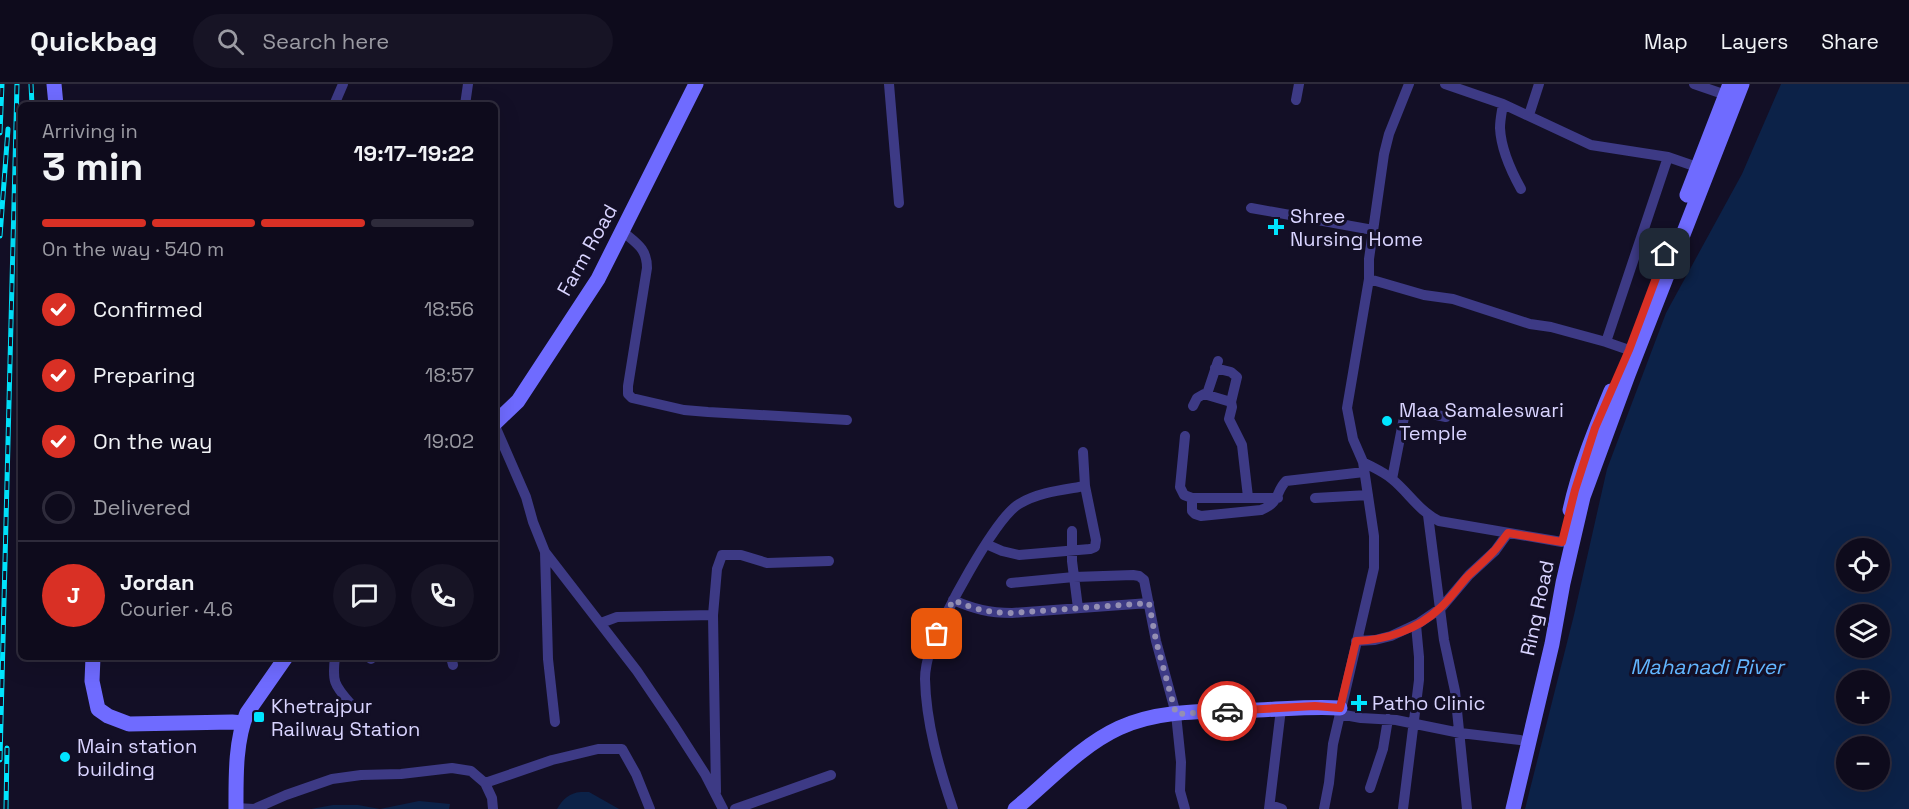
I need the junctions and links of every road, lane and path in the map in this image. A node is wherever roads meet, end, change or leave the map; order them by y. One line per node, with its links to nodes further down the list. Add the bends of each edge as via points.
1 (54, 84): 14 (street)
2 (343, 84): 15 (street)
3 (468, 84): 16 (street)
4 (696, 84): 25 (street, Farm Road)
5 (889, 84): 22 (street)
6 (1299, 84): 13 (street)
7 (1409, 84): 24 (street, via 1384,154)
8 (1445, 84): 17 (street)
9 (1539, 84): 18 (street)
10 (1694, 84): 12 (street)
11 (1742, 84): 96 (street, Ring Road, via 1583,497)
12 (1728, 90): 20 (street, Ring Road)
13 (1296, 100)
14 (56, 102)
15 (338, 102)
16 (465, 102)
17 (1503, 104): 18 (street); 21 (street, via 1500,128 1511,170)
18 (1529, 115): 19 (street, via 1591,145)
19 (1668, 158): 20 (street); 27 (street)
20 (1697, 166): 28 (street, Ring Road)
21 (1521, 189)
22 (899, 203)
23 (1251, 208): 24 (street)
24 (1373, 230): 26 (street)
25 (622, 231): 33 (street, via 647,257 628,386 632,398 684,410); 34 (street, Farm Road, via 598,279 518,401)
26 (1369, 279): 27 (street); 38 (street, via 1347,408 1353,440)
27 (1606, 342): 28 (street)
28 (1629, 350): 49 (street, Ring Road, via 1595,428)
29 (1207, 394): 30 (street); 30 (street, via 1217,364 1237,378); 31 (street, via 1198,396)
30 (1231, 402): 42 (street, via 1230,419 1242,444)
31 (1193, 406)
32 (1446, 417): 39 (street, via 1405,412)
33 (847, 420)
34 (498, 422)
35 (498, 432): 52 (street)
36 (1185, 436): 43 (street, via 1180,487 1184,495)
37 (1083, 452): 40 (street)
38 (1364, 467): 39 (street); 41 (street); 44 (street, via 1286,481)
39 (1392, 479): 46 (street)
40 (1085, 486): 50 (street, via 1045,493 1018,504); 51 (street, via 1095,547)
41 (1368, 495): 45 (street); 63 (street, via 1374,568)
42 (1248, 497): 43 (street); 44 (street)
43 (1192, 498): 44 (street, via 1192,511 1201,516 1253,512)
44 (1278, 498)
45 (1315, 498)
46 (1428, 515): 48 (street, via 1439,521); 59 (street)
47 (1072, 531): 51 (street)
48 (1508, 533): 49 (street); 59 (street)
49 (1562, 542): 76 (street, Ring Road)
50 (986, 544): 51 (street, via 1018,555); 56 (street)
51 (1072, 551): 54 (street)
52 (545, 552): 61 (street); 72 (street, via 548,660)
53 (829, 561): 60 (street, via 767,563 741,555 722,555)
54 (1074, 577): 55 (street); 57 (street, via 1139,576 1144,580); 58 (street)
55 (1011, 583)
56 (953, 600): 58 (street, via 992,613); 89 (street, via 931,648 925,678 940,767)
57 (1149, 603): 58 (street); 70 (street)
58 (1078, 608)
59 (1441, 608): 62 (street); 75 (street)
60 (713, 615): 61 (street, via 617,616); 80 (street)
61 (601, 623): 80 (street, via 673,724)
62 (1416, 625): 63 (street, via 1391,636); 74 (street, via 1419,680)
63 (1356, 641): 69 (street)
64 (93, 660): 73 (street, via 92,681 98,709 108,716 129,724)
65 (284, 660): 73 (street)
66 (335, 660): 67 (street, via 336,687)
67 (350, 703)
68 (1281, 709): 69 (street, via 1315,706); 70 (street); 81 (street)
69 (1340, 711): 71 (street, via 1361,718); 92 (street)
70 (1176, 714): 82 (street, via 1141,721 1104,737 1061,768); 90 (street, via 1182,762 1180,791)
71 (1388, 719): 74 (street); 79 (street)
72 (555, 722)
73 (243, 723): 83 (street)
74 (1413, 723): 75 (street); 93 (street)
75 (1460, 733): 76 (street); 94 (street)
76 (1520, 740): 95 (street, Ring Road)
77 (831, 775): 88 (street)
78 (485, 783): 84 (street, via 471,771 452,768 361,775 332,779); 85 (street); 86 (street, via 552,760 598,749 622,749)
79 (1370, 788)
80 (716, 794): 87 (street)
81 (1270, 807): 91 (street)
82 (1023, 808)
83 (236, 809): 84 (street)
84 (252, 809)
85 (493, 809)
86 (650, 809)
87 (723, 809)
88 (735, 809)
89 (953, 809)
90 (1185, 809)
91 (1282, 809)
92 (1324, 809)
93 (1403, 809)
94 (1467, 809)
95 (1506, 809)
96 (1513, 809)

